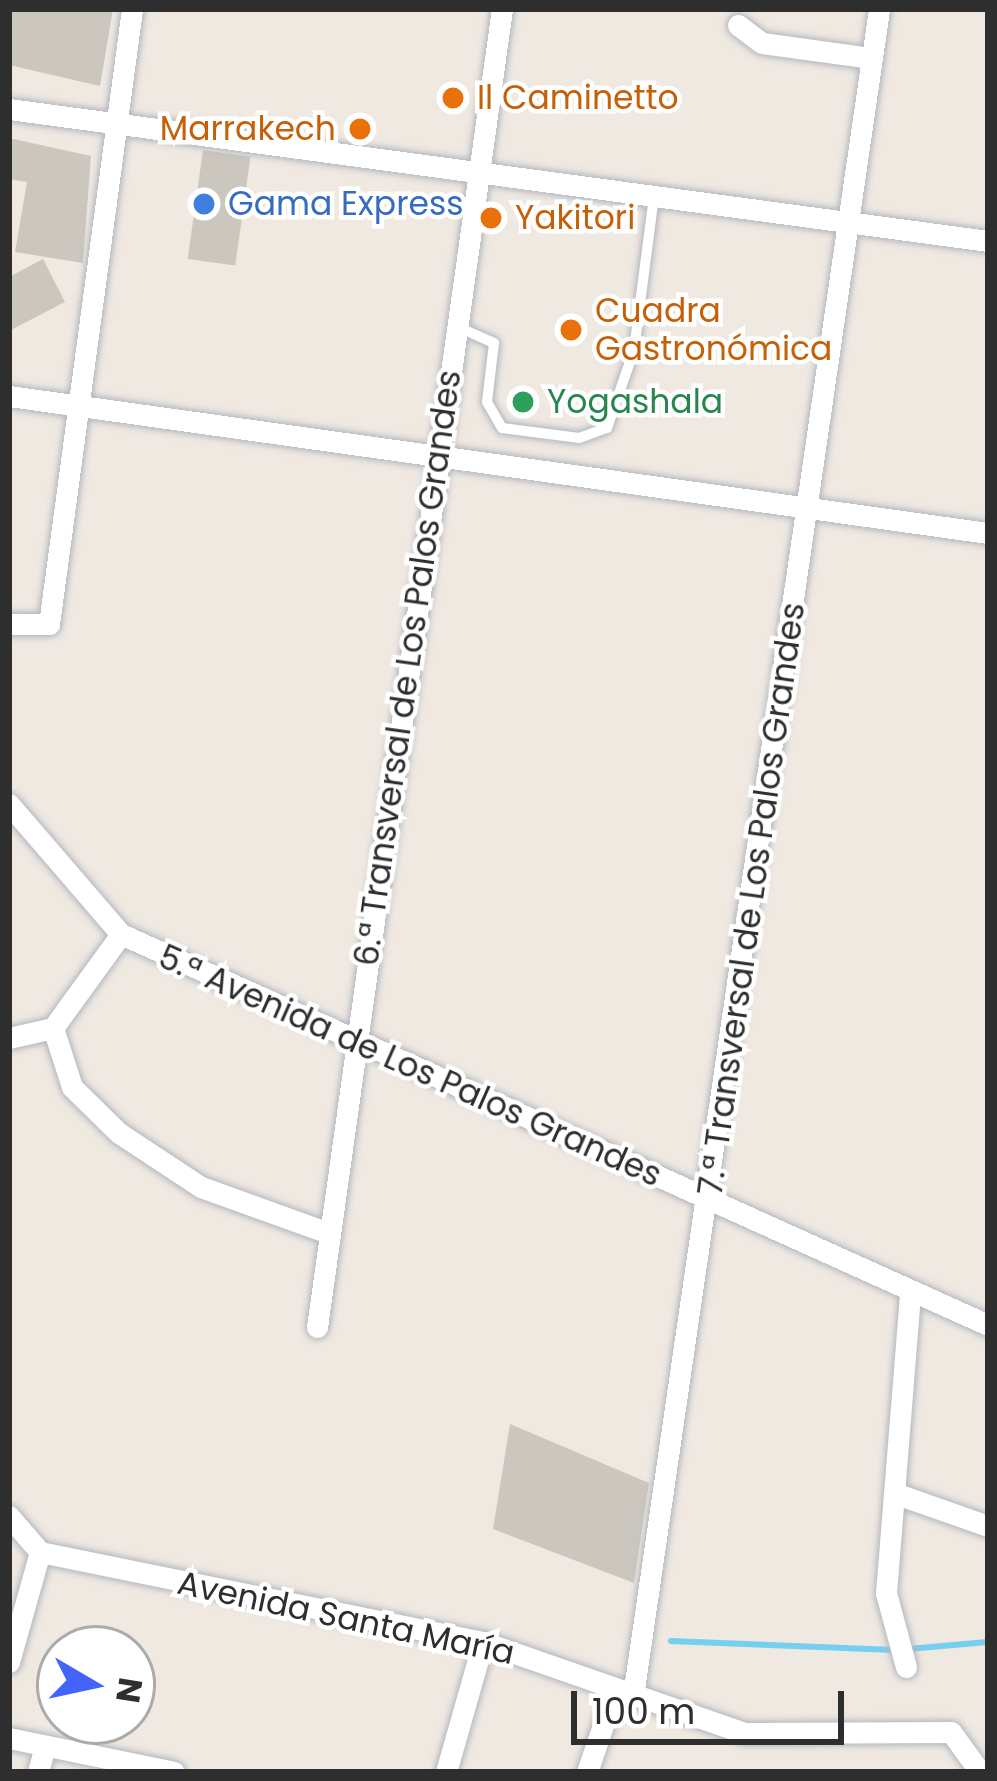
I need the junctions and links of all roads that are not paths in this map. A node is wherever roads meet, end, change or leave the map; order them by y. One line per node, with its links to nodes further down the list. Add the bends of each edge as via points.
1 (132, 9): 7 (street)
2 (502, 9): 8 (street, 6.ª Transversal de Los Palos Grandes)
3 (879, 9): 5 (street, 7.ª Transversal de Los Palos Grandes)
4 (738, 25): 5 (street, via 762,43)
5 (872, 58): 10 (street, 7.ª Transversal de Los Palos Grandes)
6 (9, 109): 7 (street)
7 (116, 123): 8 (street); 14 (street)
8 (478, 171): 9 (street); 12 (street, 6.ª Transversal de Los Palos Grandes)
9 (654, 195): 10 (street); 12 (lane, via 634,350 607,428 580,438 502,428 487,402 494,343)
10 (848, 220): 11 (street); 16 (street, 7.ª Transversal de Los Palos Grandes)
11 (988, 241)
12 (458, 327): 15 (street, 6.ª Transversal de Los Palos Grandes)
13 (9, 396): 14 (street)
14 (76, 406): 15 (street); 18 (street, via 44,629)
15 (443, 454): 16 (street); 23 (street, 6.ª Transversal de Los Palos Grandes)
16 (807, 507): 17 (street); 24 (street, 7.ª Transversal de Los Palos Grandes)
17 (988, 532)
18 (9, 624)
19 (9, 804): 20 (street, 5.ª Avenida de Los Palos Grandes)
20 (121, 934): 21 (street); 23 (street, 5.ª Avenida de Los Palos Grandes)
21 (53, 1028): 22 (street); 25 (street, via 72,1087 159,1163)
22 (9, 1038)
23 (354, 1039): 24 (street, 5.ª Avenida de Los Palos Grandes); 25 (street, 6.ª Transversal de Los Palos Grandes)
24 (708, 1202): 26 (street, 5.ª Avenida de Los Palos Grandes); 36 (street, 7.ª Transversal de Los Palos Grandes)
25 (326, 1232): 28 (street, 6.ª Transversal de Los Palos Grandes)
26 (910, 1292): 27 (street, 5.ª Avenida de Los Palos Grandes); 29 (street)
27 (988, 1325)
28 (316, 1328)
29 (897, 1494): 31 (street); 35 (street, via 886,1593)
30 (9, 1516): 32 (street)
31 (988, 1526)
32 (40, 1552): 33 (street, Avenida Santa María); 34 (street)
33 (483, 1642): 36 (street, Avenida Santa María); 41 (street)
34 (9, 1662)
35 (906, 1666)
36 (634, 1689): 42 (street, 7.ª Transversal de Los Palos Grandes, via 611,1702); 43 (street, Avenida Santa María, via 744,1733 951,1732)
37 (9, 1738): 38 (street)
38 (45, 1746): 39 (street); 40 (street)
39 (165, 1771)
40 (38, 1772)
41 (446, 1772)
42 (587, 1772)
43 (980, 1772)

